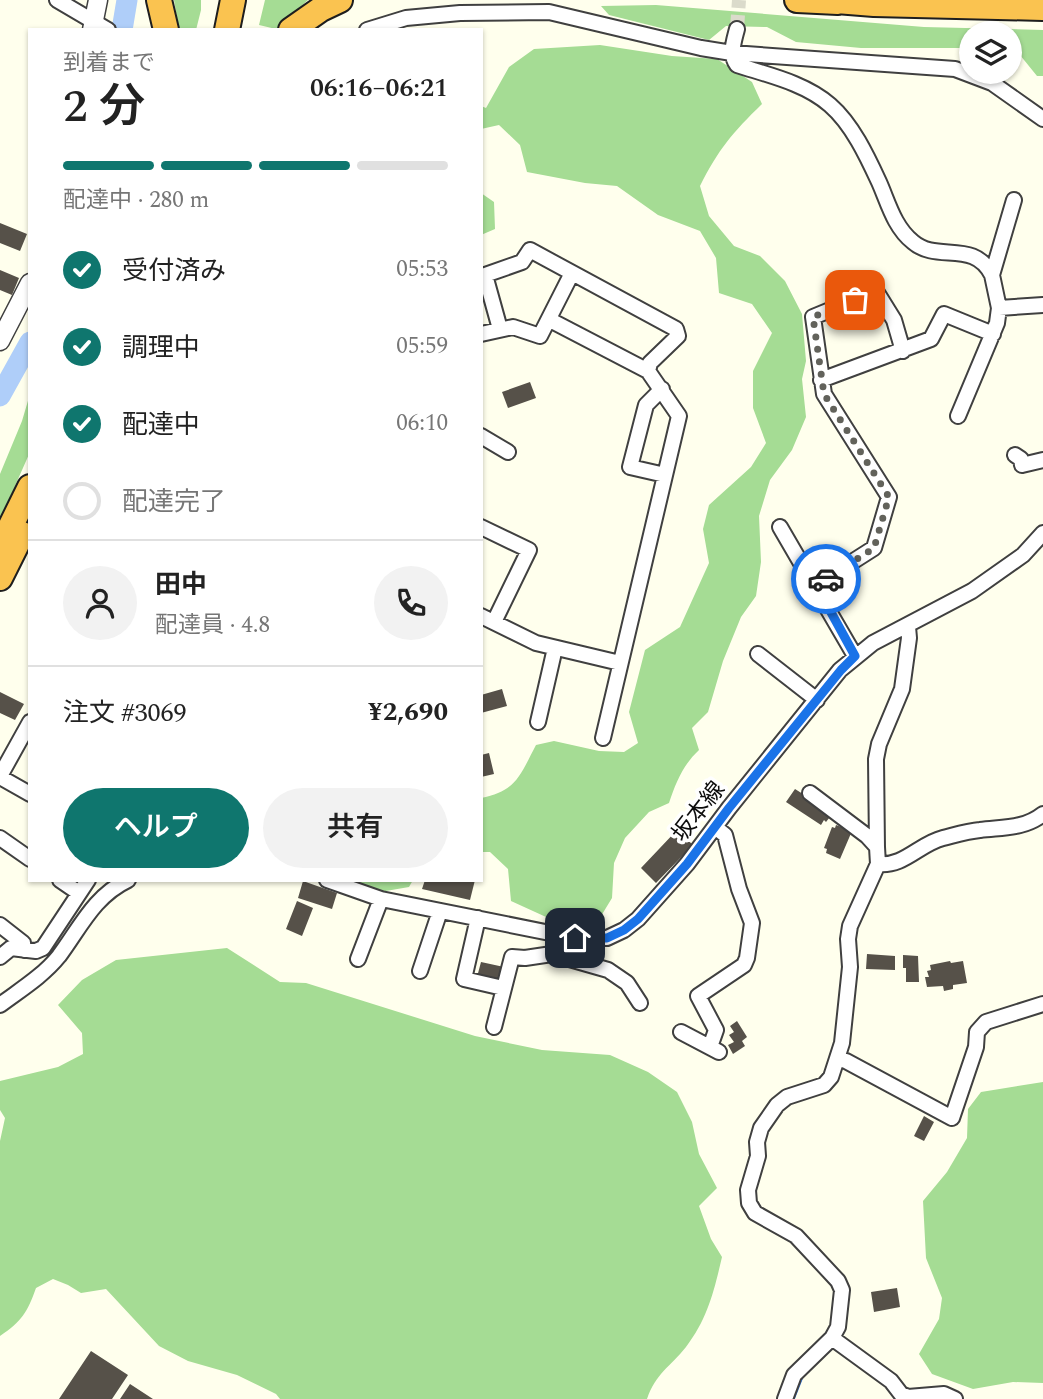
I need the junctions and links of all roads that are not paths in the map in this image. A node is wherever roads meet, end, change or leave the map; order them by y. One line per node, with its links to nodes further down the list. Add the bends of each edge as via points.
1 (57, 0): 11 (street)
2 (98, 0): 11 (street)
3 (159, 0): 12 (highway)
4 (220, 0): 13 (highway)
5 (233, 0): 14 (highway)
6 (340, 0): 15 (highway)
7 (797, 0): 9 (highway)
8 (824, 0): 9 (highway)
9 (874, 4): 10 (highway)
10 (1043, 8)
11 (100, 28)
12 (166, 28)
13 (214, 28)
14 (227, 28)
15 (294, 28)
16 (374, 28): 18 (street, via 406,18 549,12)
17 (737, 29): 18 (street)
18 (732, 53): 19 (street, via 955,69 992,83); 22 (street, via 737,65 792,83 837,111 863,149 889,210 912,242 925,250 974,256)
19 (1043, 119)
20 (1014, 200): 22 (street)
21 (572, 273): 26 (street); 27 (street, via 530,250 522,262 485,275); 32 (street, via 676,329 678,336 650,363)
22 (992, 275): 25 (street)
23 (28, 286): 30 (street)
24 (1043, 304): 25 (street)
25 (999, 308): 29 (street)
26 (550, 320): 27 (street, via 540,336 513,327); 32 (street)
27 (500, 329): 28 (street)
28 (483, 333)
29 (993, 334): 31 (street, via 944,314 931,339); 35 (street)
30 (0, 341)
31 (903, 351): 33 (street); 33 (street, via 894,320 876,291 813,317)
32 (648, 371): 34 (street)
33 (821, 380): 48 (street, via 824,394 889,497 874,548)
34 (662, 389): 40 (street, via 679,416); 40 (street, via 646,405 629,467)
35 (958, 415)
36 (483, 437): 37 (street)
37 (508, 452)
38 (1015, 455): 39 (street, via 1022,465)
39 (1043, 460)
40 (665, 475): 54 (street)
41 (28, 491): 46 (highway)
42 (28, 521): 47 (highway)
43 (780, 527): 48 (street)
44 (483, 528): 49 (street, via 529,550)
45 (1043, 533): 50 (street, 坂本線, via 1023,555 972,591)
46 (0, 548)
47 (0, 578)
48 (816, 585): 53 (street)
49 (488, 619): 51 (street)
50 (908, 627): 53 (street, 坂本線); 65 (street, via 902,689 876,759)
51 (555, 648): 54 (street); 56 (street)
52 (758, 654): 55 (street)
53 (855, 656): 55 (street, 坂本線)
54 (620, 663): 58 (street)
55 (817, 700): 63 (street, 坂本線)
56 (538, 722)
57 (28, 726): 59 (street)
58 (603, 738)
59 (0, 777): 60 (street)
60 (28, 793)
61 (810, 793): 65 (street)
62 (1043, 814): 67 (street, via 1026,825 941,838 903,861)
63 (715, 827): 75 (street, 坂本線, via 638,919 607,938 575,938); 86 (street, via 725,835 752,923 747,958 744,965 698,996 716,1030 714,1049)
64 (0, 838): 66 (street)
65 (877, 847): 67 (street)
66 (28, 858)
67 (878, 863): 87 (street, via 850,926 850,967)
68 (64, 882): 72 (street)
69 (87, 882): 72 (street)
70 (124, 882): 84 (street, via 100,899 40,975)
71 (333, 882): 73 (street, 坂本線)
72 (79, 893): 77 (street, via 43,948)
73 (381, 899): 74 (street, 坂本線); 79 (street)
74 (440, 911): 75 (street, 坂本線); 80 (street)
75 (478, 918): 81 (street, via 464,978)
76 (0, 925): 77 (street, via 23,943)
77 (24, 950): 78 (street, via 11,948)
78 (0, 957)
79 (358, 959)
80 (420, 971)
81 (503, 988): 82 (street, via 512,957 552,954 620,976); 85 (street)
82 (640, 1003)
83 (1043, 1004): 87 (street, via 986,1022 977,1032 952,1118)
84 (0, 1005)
85 (495, 1027)
86 (681, 1032)
87 (838, 1059): 88 (street, via 824,1085 787,1097 761,1128 748,1191 748,1203 755,1213 796,1236 838,1281 841,1308)
88 (832, 1338): 89 (street, via 891,1381 901,1394); 90 (street, via 794,1375)
89 (932, 1397): 91 (street, via 944,1394)
90 (785, 1399)
91 (955, 1399)

